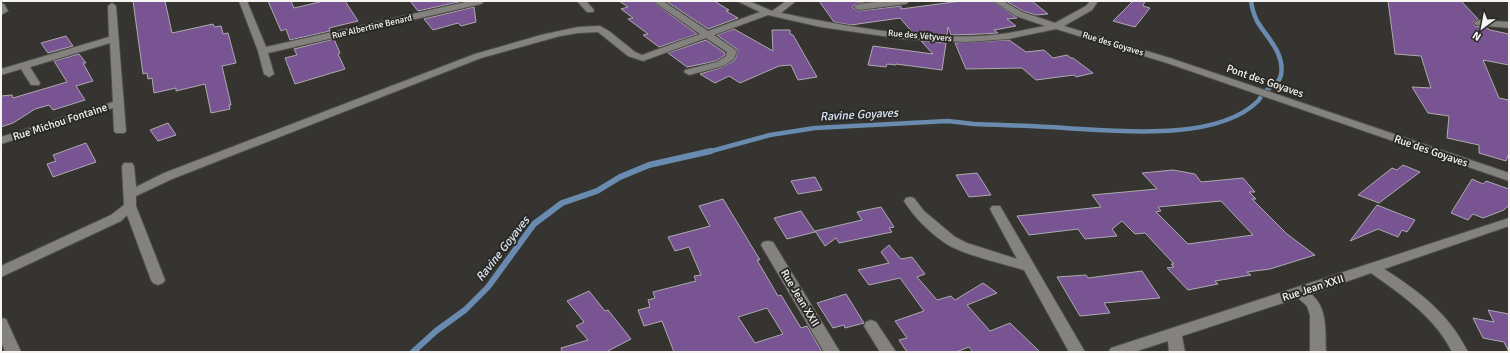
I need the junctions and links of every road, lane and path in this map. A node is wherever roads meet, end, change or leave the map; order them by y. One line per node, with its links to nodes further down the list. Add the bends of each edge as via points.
1 (243, 1): 21 (street)
2 (481, 1): 21 (street, Rue Albertine Benard)
3 (581, 1): 13 (street)
4 (657, 1): 19 (street)
5 (741, 1): 15 (street, Rue des Vétyvers)
6 (792, 1): 15 (street)
7 (906, 1): 12 (street)
8 (997, 1): 18 (street, Rue des Goyaves, via 1019,14)
9 (1094, 1): 18 (street, Rue des Vétyvers, via 1089,8)
10 (1, 6): 14 (street, via 4,11)
11 (112, 6): 20 (street, Rue Michou Fontaine)
12 (858, 7)
13 (590, 10)
14 (1, 12)
15 (770, 13): 18 (street, Rue des Vétyvers, via 821,24 904,36 942,38 1001,37); 19 (street)
16 (1479, 23): 17 (street)
17 (1509, 25)
18 (1057, 26): 22 (street, Rue des Goyaves)
19 (709, 34): 25 (street, via 732,51 731,57 720,64); 34 (street, via 643,58 638,58 601,30 594,28 515,44 168,176)
20 (115, 38): 23 (street); 28 (street, Rue Michou Fontaine)
21 (263, 51): 26 (street)
22 (1170, 61): 29 (street, Pont des Goyaves)
23 (24, 65): 24 (street); 27 (street)
24 (1, 72)
25 (689, 72)
26 (270, 74)
27 (34, 83)
28 (119, 103): 30 (street, Rue Michou Fontaine); 31 (street, Rue Michou Fontaine)
29 (1352, 124): 33 (street, Rue des Goyaves)
30 (120, 131)
31 (1, 141)
32 (128, 166): 34 (street)
33 (1509, 177)
34 (130, 200): 41 (street, via 116,218); 42 (street)
35 (910, 201): 39 (street, via 920,214 950,240)
36 (996, 209): 39 (street)
37 (1509, 222): 40 (street, Rue Jean XXII)
38 (768, 245): 48 (street, Rue Jean XXII)
39 (1029, 267): 50 (street)
40 (1373, 268): 43 (street, Rue Jean XXII); 54 (street, via 1416,298 1442,325)
41 (1, 272)
42 (158, 280)
43 (1300, 292): 46 (street, Rue Jean XXII); 53 (street, via 1313,304 1317,315)
44 (1, 323): 47 (street)
45 (871, 326): 49 (street)
46 (1174, 334): 51 (street, Rue Jean XXII); 52 (street)
47 (13, 352)
48 (832, 352)
49 (888, 352)
50 (1077, 352)
51 (1116, 352)
52 (1177, 352)
53 (1318, 352)
54 (1460, 352)

